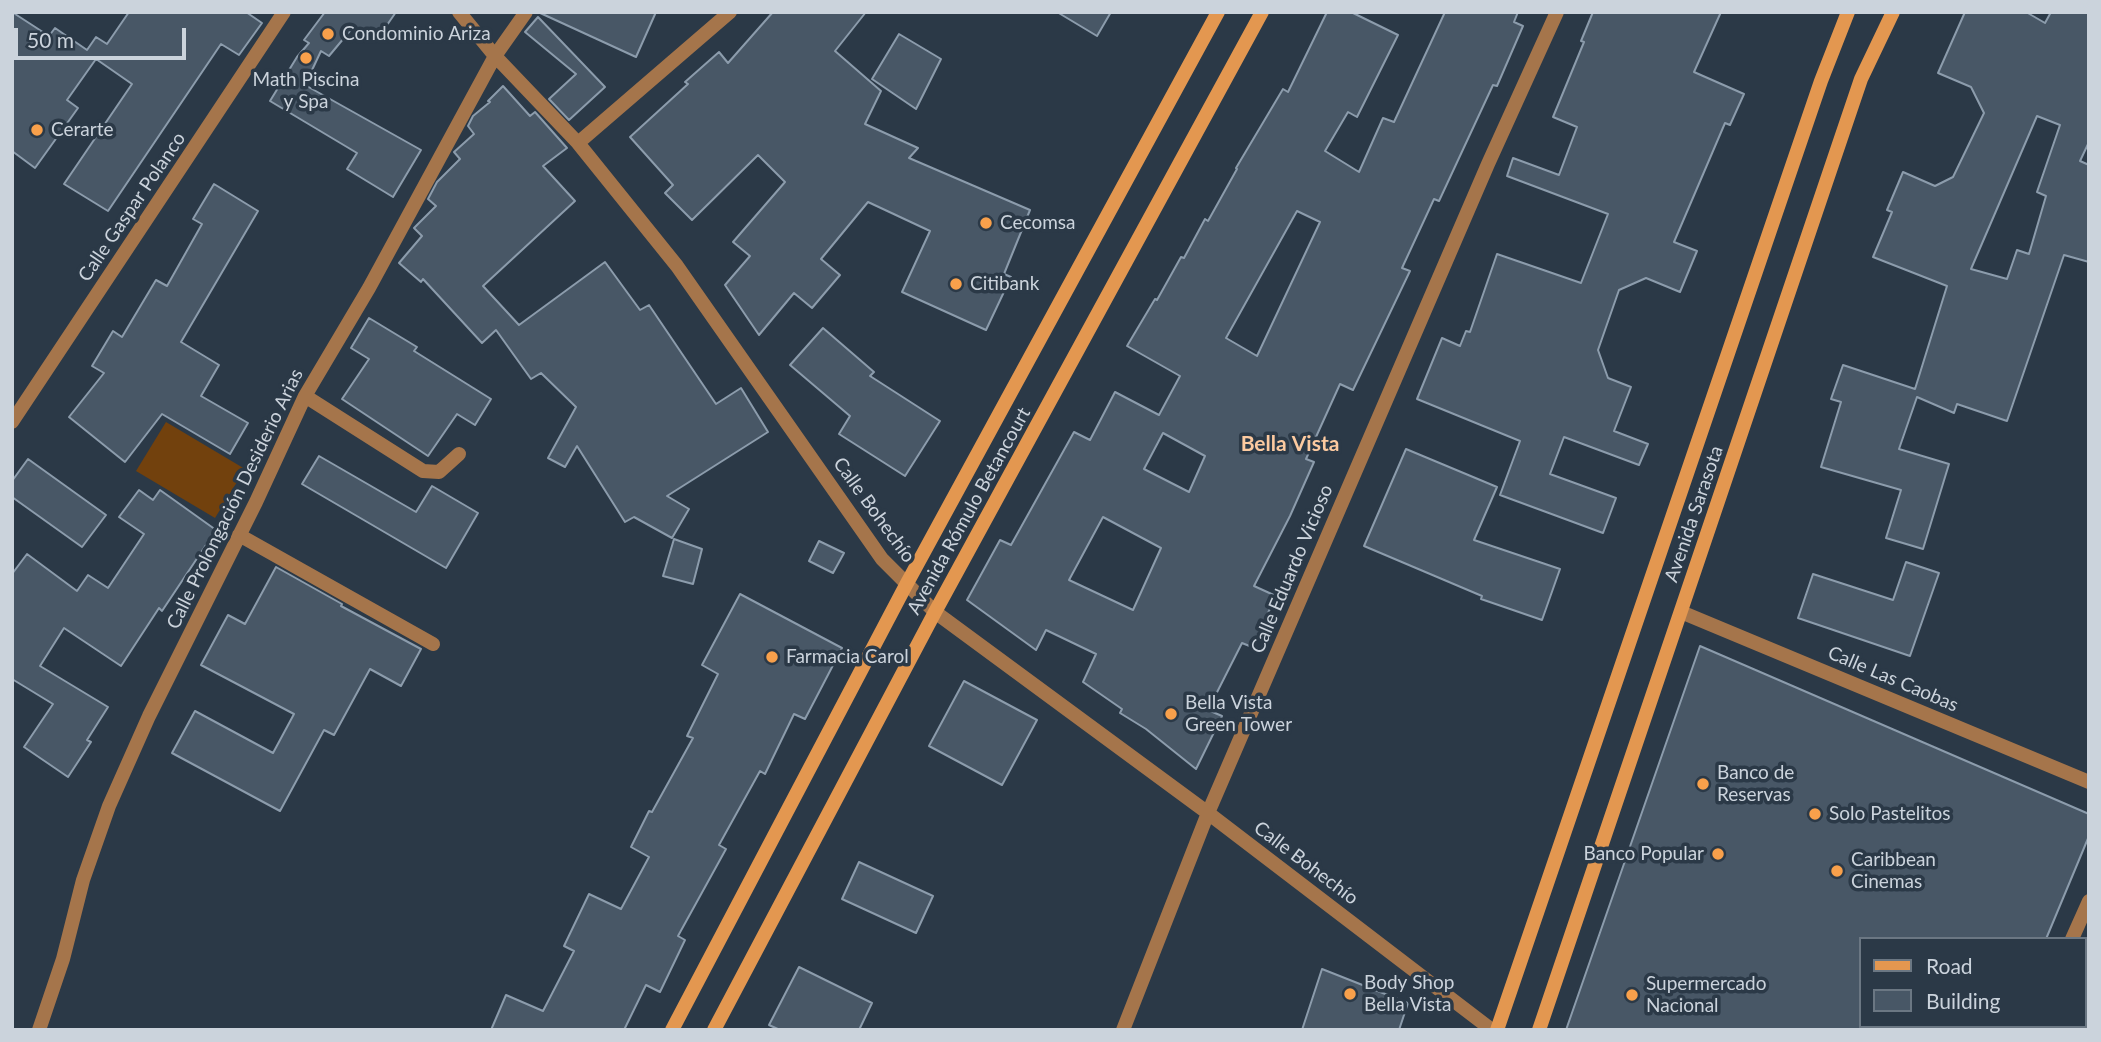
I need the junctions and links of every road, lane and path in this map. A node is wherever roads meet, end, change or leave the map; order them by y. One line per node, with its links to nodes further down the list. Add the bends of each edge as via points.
1 (284, 12): 13 (street, Calle Gaspar Polanco)
2 (459, 12): 10 (street, Calle Bohechío)
3 (526, 12): 10 (street, Calle Prolongación Desiderio Arias)
4 (730, 12): 11 (street)
5 (1217, 12): 16 (main road, Avenida Rómulo Betancourt)
6 (1262, 12): 17 (main road, Avenida Rómulo Betancourt)
7 (1557, 12): 21 (street, Calle Eduardo Vicioso)
8 (1849, 12): 28 (main road, Avenida Sarasota)
9 (1893, 12): 18 (main road, Avenida Sarasota, via 1861,79)
10 (495, 56): 11 (street, Calle Bohechío); 12 (street, Calle Prolongación Desiderio Arias)
11 (578, 143): 16 (street, Calle Bohechío, via 677,266 883,559)
12 (305, 396): 14 (street, via 422,471 439,472); 15 (street, Calle Prolongación Desiderio Arias)
13 (12, 422)
14 (459, 454)
15 (239, 535): 19 (street); 24 (street, Calle Prolongación Desiderio Arias, via 109,806)
16 (906, 585): 17 (street, Calle Bohechío); 25 (main road, Avenida Rómulo Betancourt)
17 (935, 612): 21 (street, Calle Bohechío); 26 (main road, Avenida Rómulo Betancourt)
18 (1681, 612): 20 (street, Calle Las Caobas); 29 (main road, Avenida Sarasota)
19 (433, 644)
20 (2089, 782)
21 (1208, 813): 27 (street, Calle Eduardo Vicioso); 28 (street, Calle Bohechío)
22 (2089, 901): 23 (street)
23 (2073, 937)
24 (39, 1030)
25 (672, 1030)
26 (715, 1030)
27 (1123, 1030)
28 (1495, 1030)
29 (1539, 1030)

